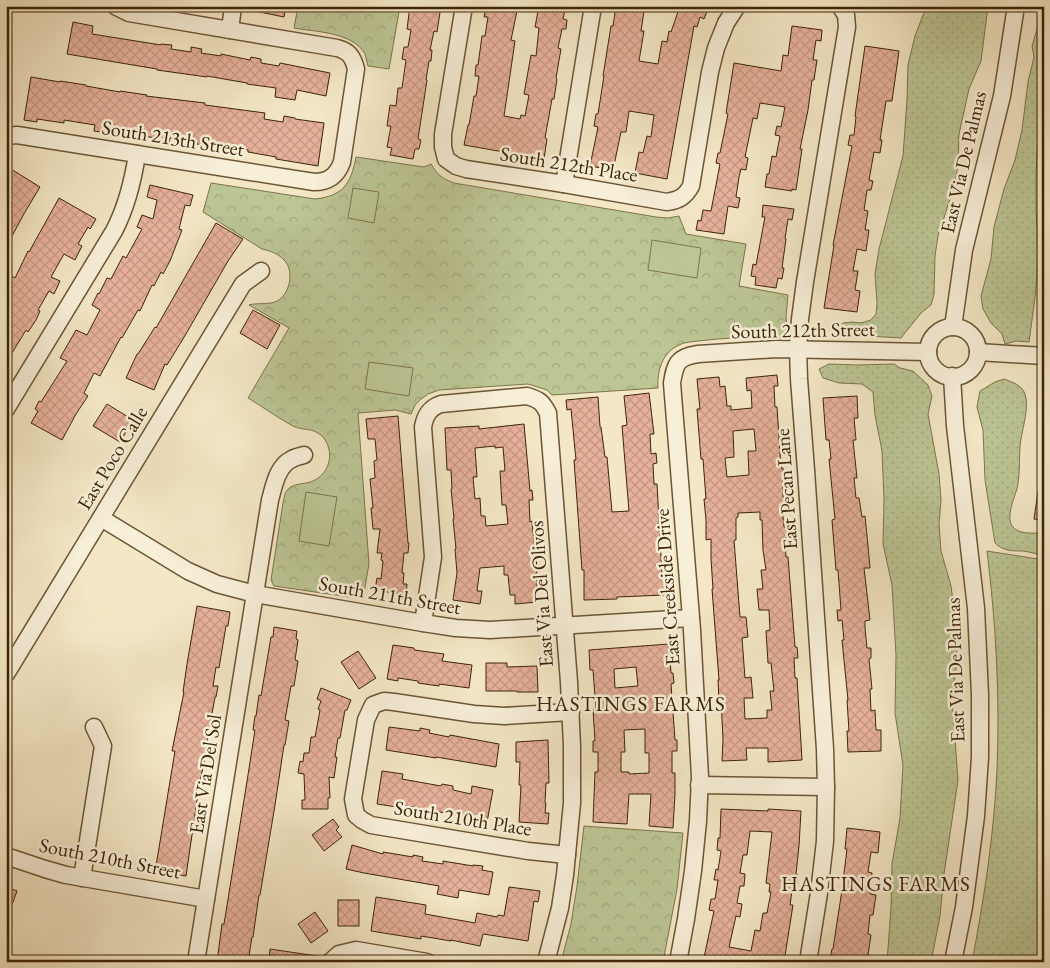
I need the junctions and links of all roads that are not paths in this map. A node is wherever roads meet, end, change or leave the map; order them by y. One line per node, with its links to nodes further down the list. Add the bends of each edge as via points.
1 (115, 6): 8 (street, via 128,13)
2 (234, 6): 8 (street)
3 (464, 6): 11 (street, South 212th Place, via 443,134 446,159 466,169)
4 (593, 6): 11 (street)
5 (737, 6): 11 (street, South 212th Place, via 716,48 691,186 686,194 667,202)
6 (1016, 6): 13 (street, East Via De Palmas, via 1002,96 964,250)
7 (843, 11): 14 (street, East Pecan Lane, via 847,27 805,282)
8 (230, 30): 10 (street, South 213th Street, via 337,48 351,56 356,69 340,168 332,178 314,182)
9 (6, 136): 10 (street, South 213th Street)
10 (137, 154): 20 (street, via 130,194 121,218)
11 (564, 184)
12 (261, 271): 22 (street, East Poco Calle, via 243,284)
13 (953, 327): 15 (street, via 933,336); 16 (street, via 968,332)
14 (798, 349): 15 (street, South 212th Street); 18 (street, South 212th Street, via 698,354); 31 (street, East Pecan Lane)
15 (928, 352): 19 (street, via 932,366 944,375)
16 (978, 352): 17 (street); 19 (street, via 970,370)
17 (1044, 356)
18 (680, 360): 24 (street, East Creekside Drive, via 672,383)
19 (952, 376): 42 (street, East Via De Palmas, via 976,608 980,695 976,816)
20 (6, 409)
21 (304, 455): 23 (street, East Via Del Sol, via 291,459 281,468 275,482)
22 (100, 518): 23 (street, South 211th Street, via 188,571 217,584); 27 (street, East Poco Calle)
23 (256, 594): 25 (street, South 211th Street); 35 (street, East Via Del Sol)
24 (691, 618): 26 (street, South 211th Street); 30 (street, East Creekside Drive)
25 (423, 623): 26 (street, South 211th Street, via 490,630); 26 (street, East Via Del Olivos, via 433,557 423,427 427,413 441,404 527,396 542,402 548,414)
26 (565, 625): 28 (street, East Via Del Olivos)
27 (6, 674)
28 (570, 712): 32 (street, East Via Del Olivos, via 572,803); 32 (street, South 210th Place, via 504,716 384,701 374,705 366,720 353,799 356,815 371,826)
29 (94, 727): 34 (street, via 103,746)
30 (699, 785): 31 (street); 40 (street, East Creekside Drive, via 693,870)
31 (826, 787): 41 (street, East Pecan Lane, via 825,841)
32 (567, 855): 39 (street, East Via Del Olivos, via 560,908)
33 (6, 856): 34 (street, South 210th Street)
34 (82, 878): 35 (street, South 210th Street)
35 (206, 899): 37 (street, East Via Del Sol)
36 (334, 958): 38 (street, via 356,950)
37 (196, 962)
38 (427, 962)
39 (546, 962)
40 (678, 962)
41 (808, 962)
42 (953, 962)

